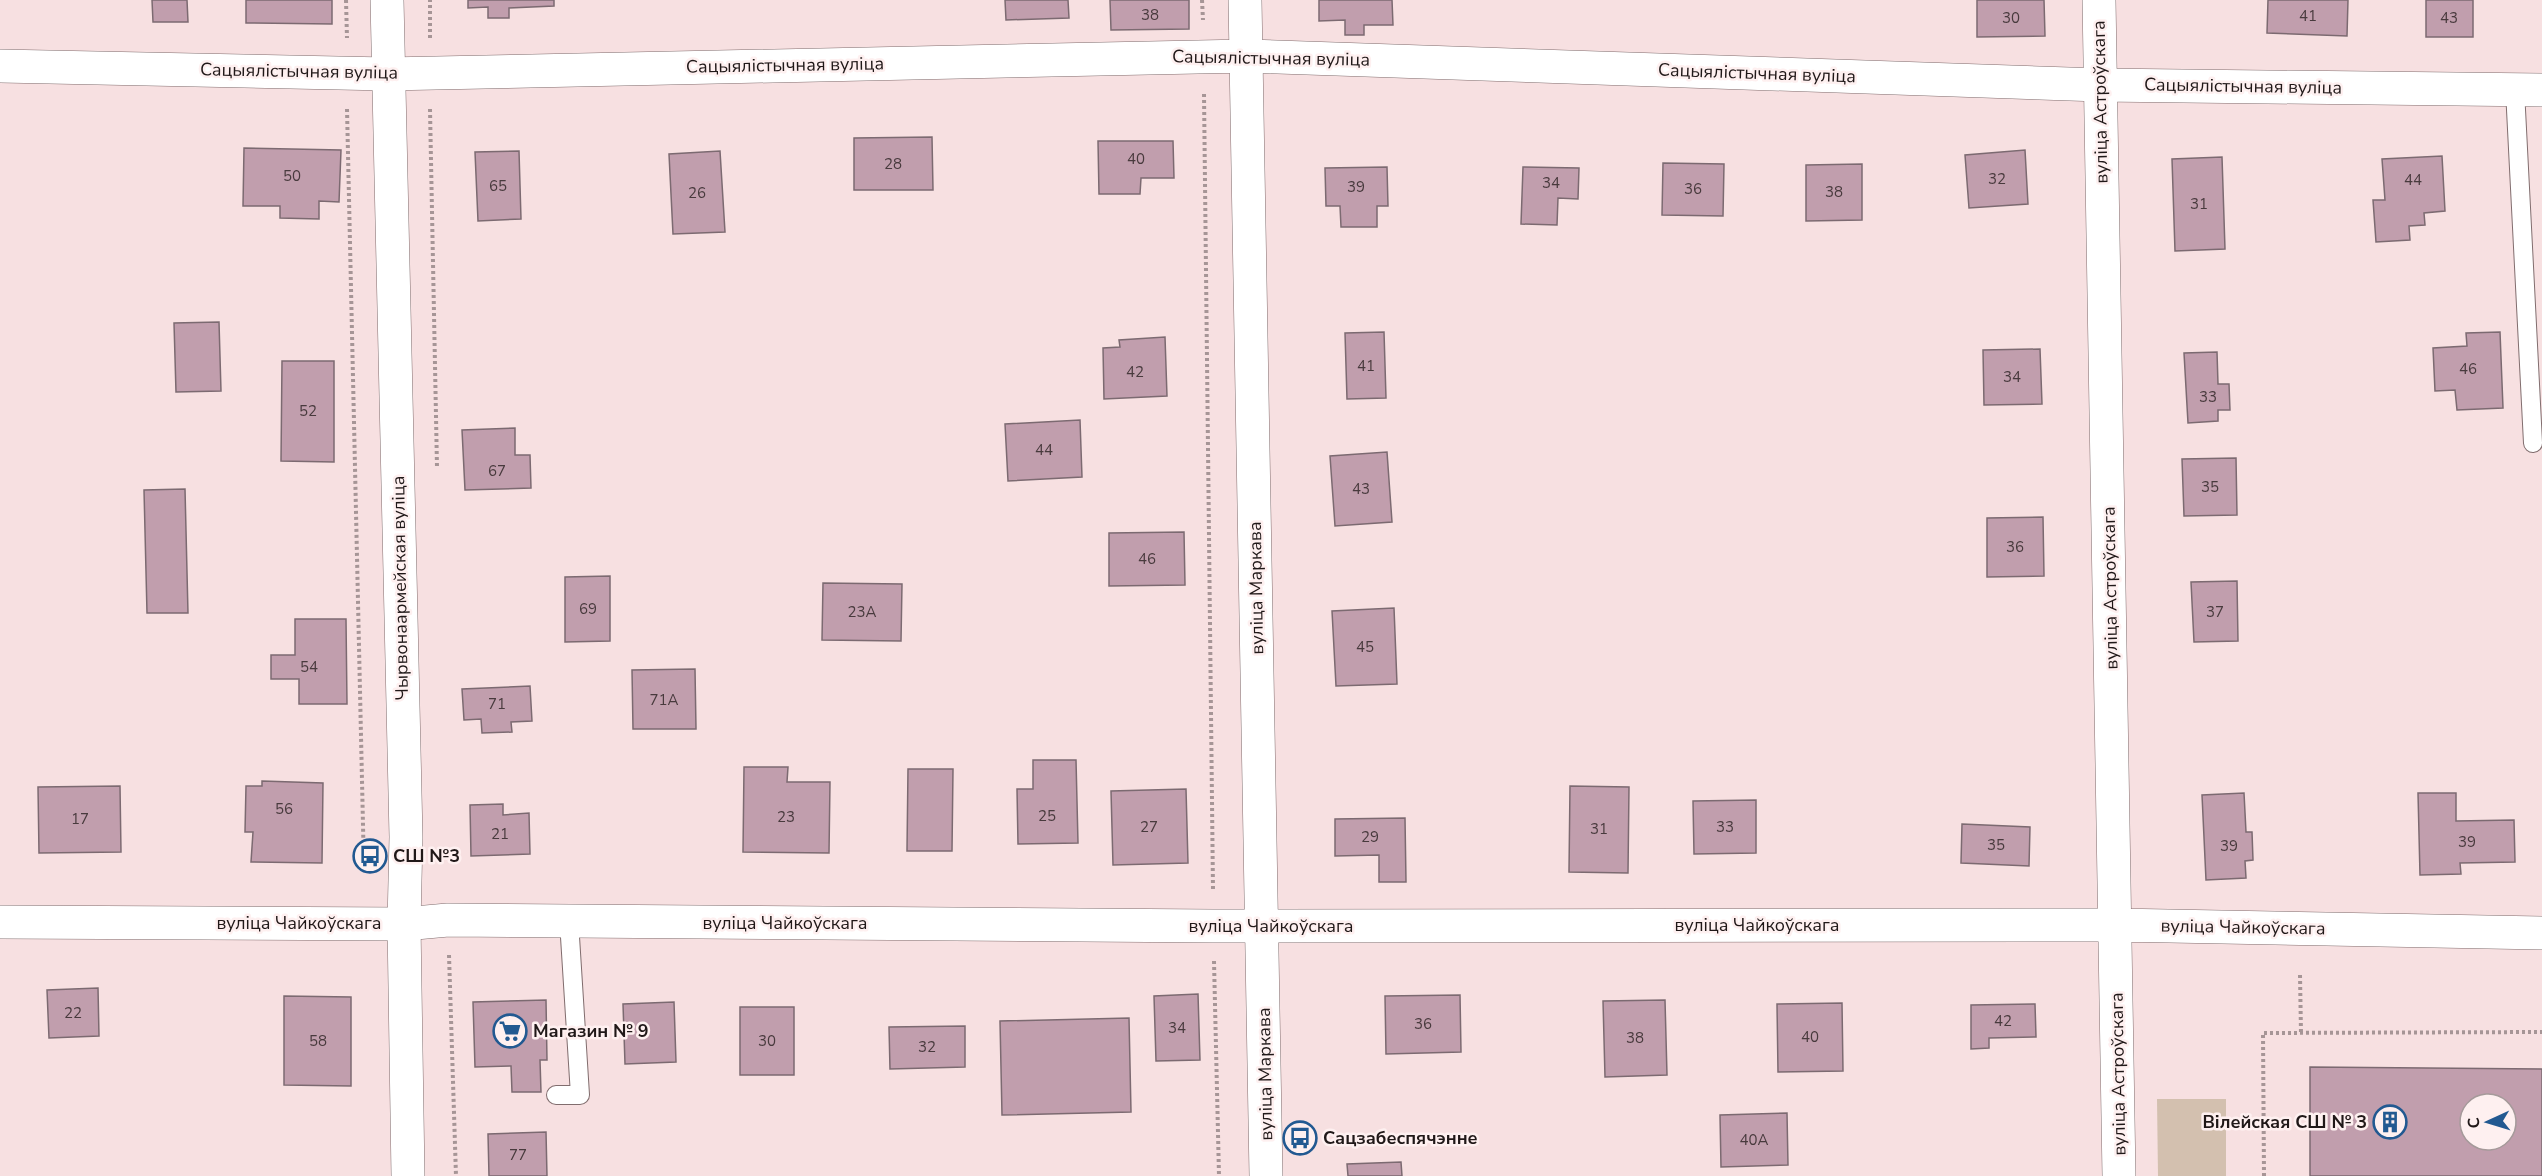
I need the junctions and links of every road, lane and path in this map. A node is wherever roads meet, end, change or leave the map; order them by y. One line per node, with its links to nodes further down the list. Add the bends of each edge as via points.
1 (346, 0): 7 (path)
2 (387, 0): 12 (street, Чырвонаармейская вуліца)
3 (430, 0): 8 (path)
4 (1202, 0): 9 (path)
5 (1245, 0): 10 (street, вуліца Маркава)
6 (2099, 0): 13 (street, вуліца Астроўскага)
7 (347, 37)
8 (430, 43)
9 (1203, 56): 10 (street, Сацыялістычная вуліца); 12 (street, Сацыялістычная вуліца); 23 (path)
10 (1246, 56): 13 (street, Сацыялістычная вуліца); 24 (street, вуліца Маркава)
11 (0, 66): 12 (street, Сацыялістычная вуліца)
12 (387, 74): 21 (street, Чырвонаармейская вуліца, via 406,837)
13 (2100, 85): 14 (street, Сацыялістычная вуліца); 22 (street, вуліца Астроўскага)
14 (2529, 90): 16 (lane)
15 (347, 116): 17 (path)
16 (2533, 443)
17 (364, 870)
18 (447, 920): 19 (street, вуліца Чайкоўскага); 21 (street, вуліца Чайкоўскага); 31 (path)
19 (569, 921): 23 (street, вуліца Чайкоўскага); 29 (lane, via 580,1095)
20 (0, 922): 21 (street, вуліца Чайкоўскага)
21 (404, 924): 30 (street, Чырвонаармейская вуліца)
22 (2116, 925): 24 (street, вуліца Чайкоўскага); 25 (street, вуліца Чайкоўскага); 34 (street, вуліца Астроўскага)
23 (1213, 926): 24 (street, вуліца Чайкоўскага); 32 (path)
24 (1262, 926): 33 (street, вуліца Маркава)
25 (2542, 933)
26 (2300, 975): 28 (path)
27 (2542, 1032): 28 (path)
28 (2301, 1033): 35 (path, via 2263,1033)
29 (556, 1095)
30 (408, 1176)
31 (456, 1176)
32 (1219, 1176)
33 (1266, 1176)
34 (2119, 1176)
35 (2264, 1176)

